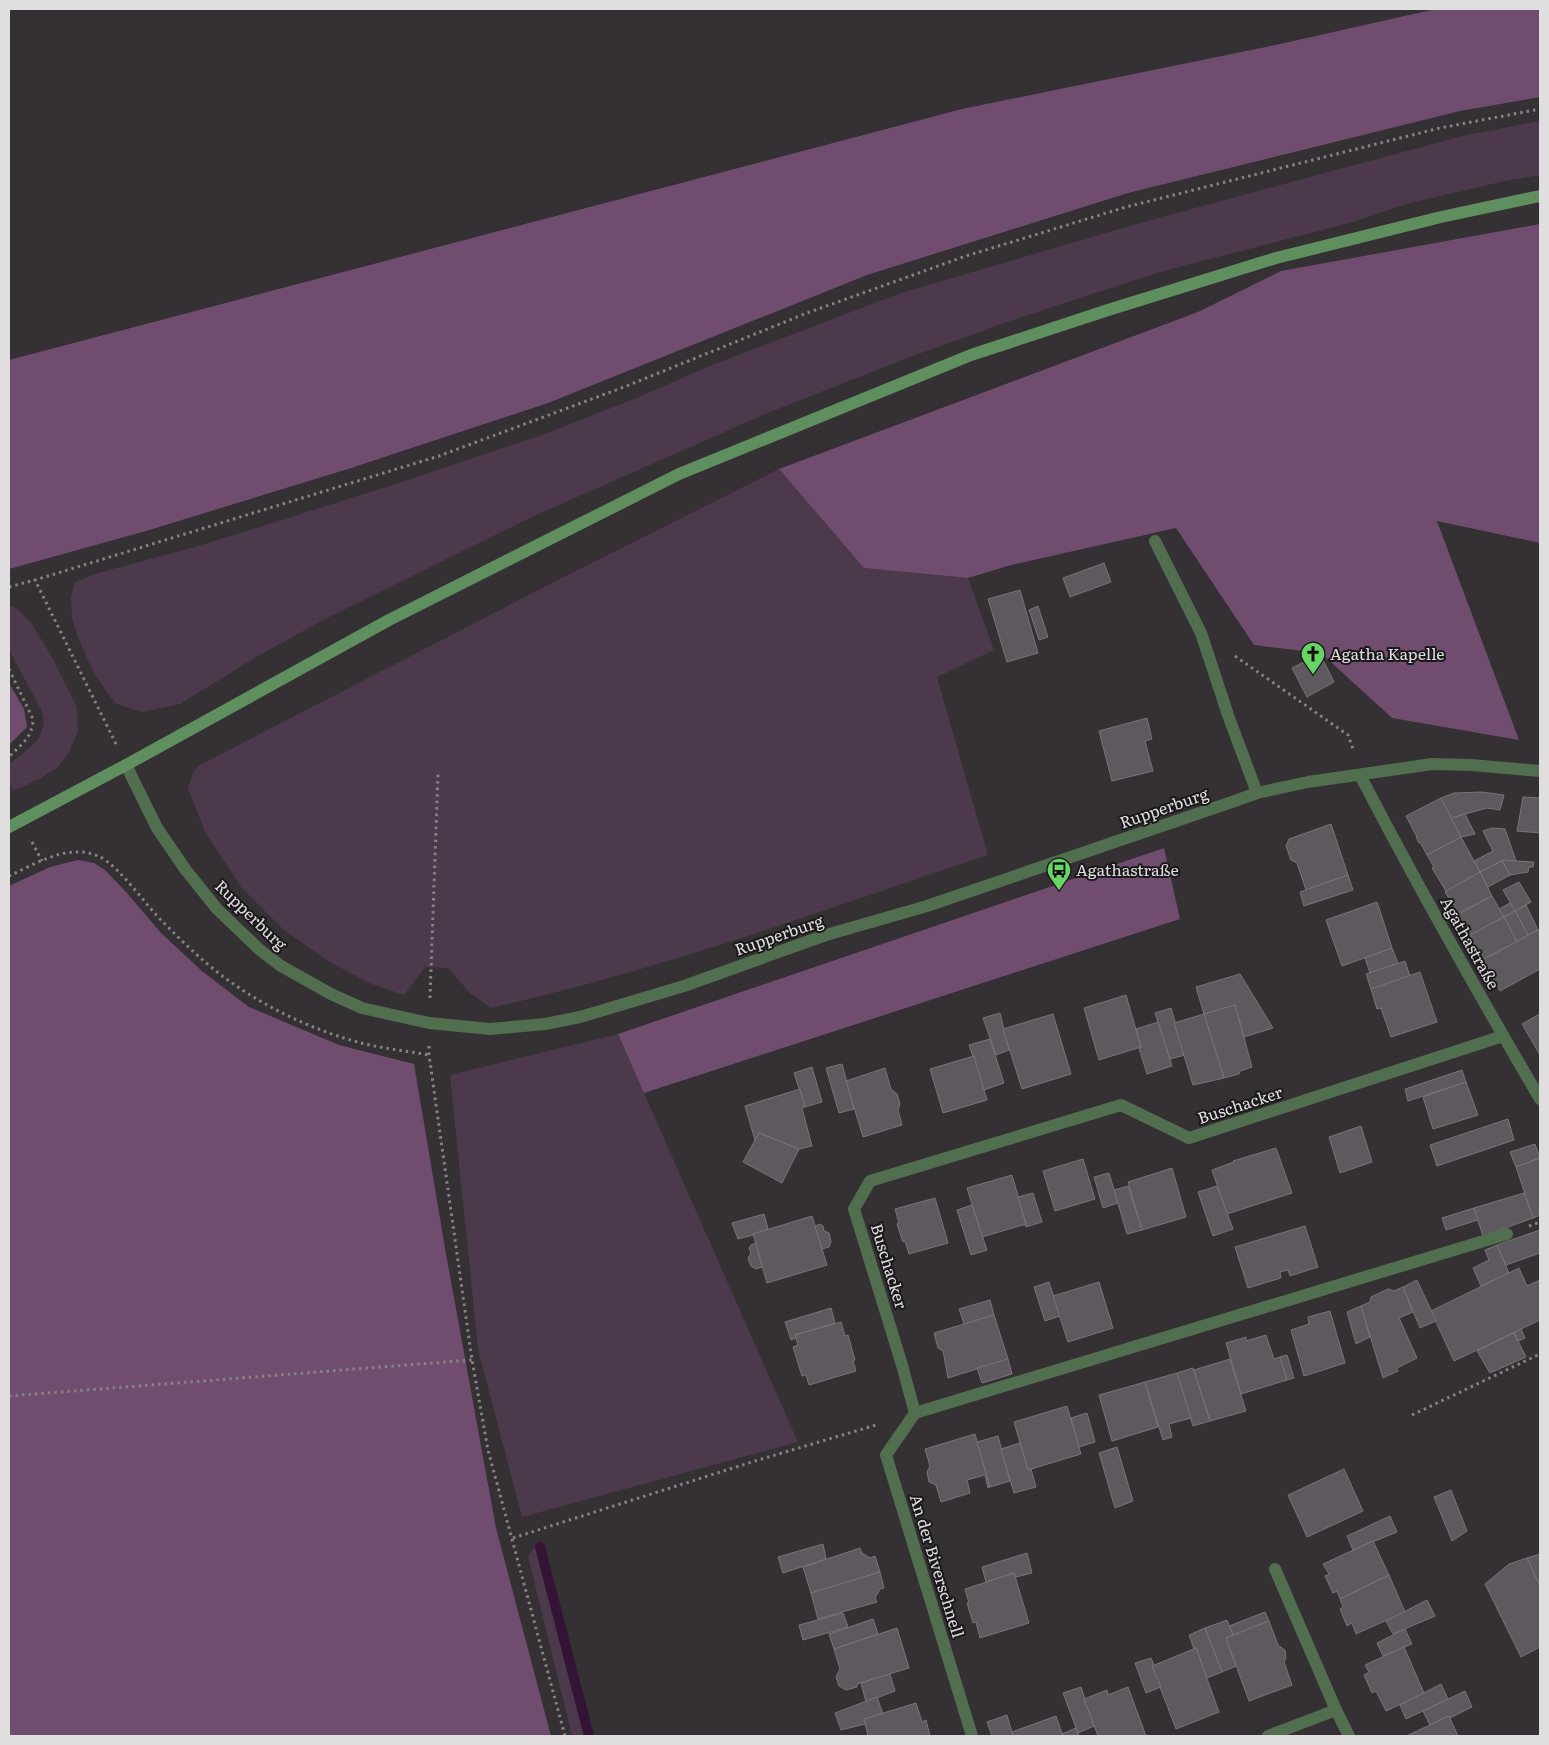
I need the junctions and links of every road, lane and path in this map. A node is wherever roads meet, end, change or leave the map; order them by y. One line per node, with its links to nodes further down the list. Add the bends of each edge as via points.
1 (1540, 110): 4 (path, via 1440,128 1126,207 966,256 807,313 624,387 439,456)
2 (1540, 196): 9 (main road, via 1276,258 971,355 679,474 389,620)
3 (1155, 541): 6 (street)
4 (35, 580): 5 (path); 9 (path)
5 (9, 587)
6 (1201, 633): 12 (path, via 1348,735); 13 (street)
7 (9, 669): 8 (path, via 33,719 29,737)
8 (9, 757)
9 (126, 765): 14 (main road); 16 (street, Rupperburg, via 157,828 185,869 217,909 260,950 301,978 362,1008)
10 (1540, 771): 12 (street, Rupperburg, via 1432,764)
11 (438, 774): 16 (path)
12 (1360, 775): 13 (street, Rupperburg); 17 (street, Agathastraße)
13 (1257, 792): 16 (street, Rupperburg, via 927,906 826,935 684,986 580,1016 545,1024 490,1029)
14 (9, 827)
15 (9, 876): 21 (path, via 60,854 80,852 100,856 211,967 270,1007 323,1031 358,1042 429,1055)
16 (429, 1023)
17 (1503, 1036): 18 (street, Agathastraße); 23 (street, Buschacker, via 1189,1138 1121,1105 870,1181 854,1209)
18 (1540, 1100)
19 (1507, 1234): 23 (street)
20 (1540, 1354): 24 (path)
21 (472, 1360): 22 (path); 25 (path, via 488,1450)
22 (9, 1396)
23 (915, 1413): 25 (path); 29 (street, An der Biverschnell, via 886,1456)
24 (1412, 1415)
25 (513, 1538): 28 (path)
26 (1275, 1570): 27 (street)
27 (1336, 1710): 30 (street); 31 (street)
28 (565, 1736)
29 (972, 1736)
30 (1268, 1736)
31 (1349, 1736)

